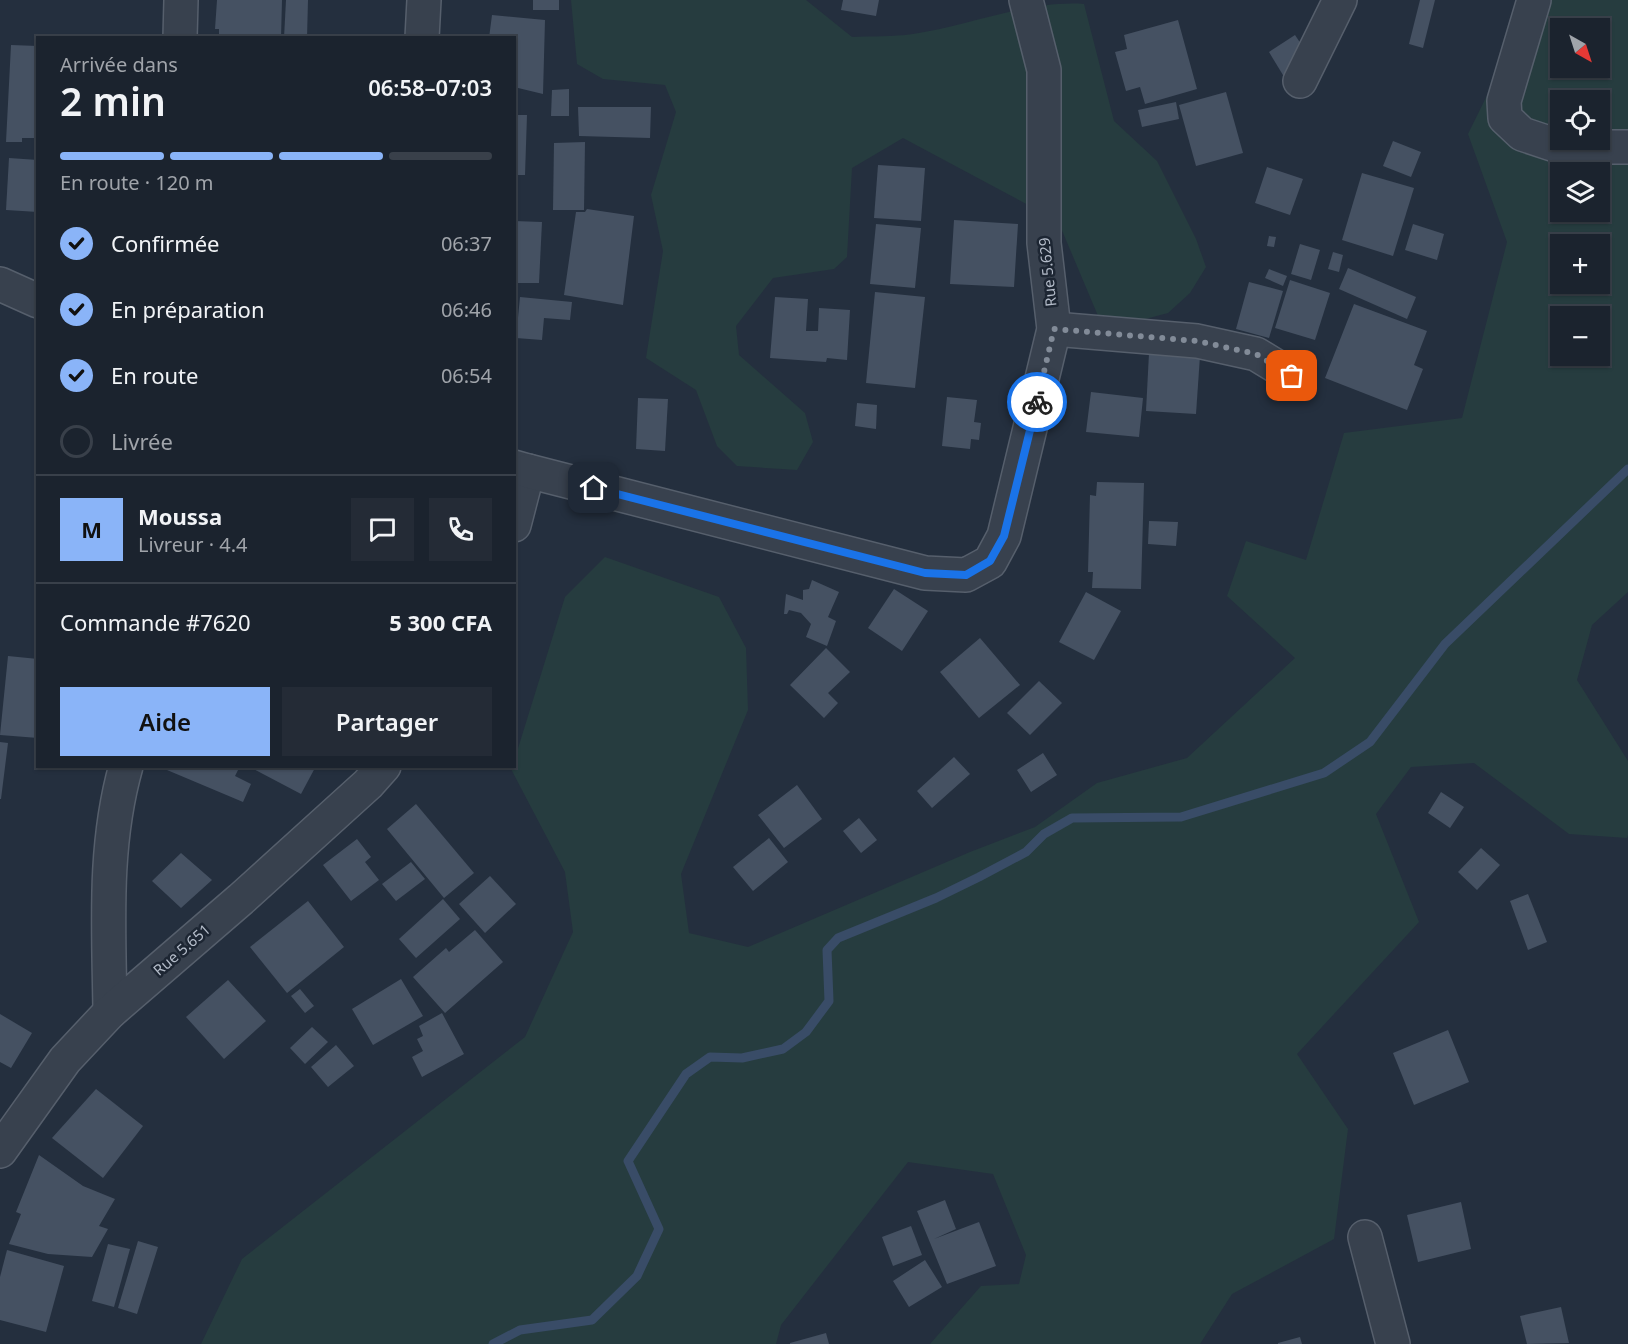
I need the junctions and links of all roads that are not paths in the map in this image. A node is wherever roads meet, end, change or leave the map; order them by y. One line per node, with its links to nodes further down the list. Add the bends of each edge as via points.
1 (181, 0): 6 (street)
2 (424, 0): 7 (street)
3 (1026, 0): 12 (street, Rue 5.629, via 1044,70 1044,243)
4 (1340, 0): 8 (street)
5 (1534, 0): 9 (street, via 1504,100 1505,118 1522,134 1561,147)
6 (180, 36)
7 (423, 36)
8 (1300, 81)
9 (1628, 147)
10 (0, 284): 11 (street)
11 (36, 300)
12 (1054, 329): 13 (street, via 1197,341 1256,354); 14 (street, Rue 5.629, via 1004,536 990,561 966,575 925,573)
13 (1292, 376)
14 (521, 469): 15 (street)
15 (516, 509)
16 (125, 768): 18 (street, via 117,795 108,869)
17 (382, 768): 18 (street, Rue 5.651, via 241,900)
18 (110, 1012): 19 (street, Rue 5.651, via 65,1060)
19 (0, 1151)
20 (1365, 1237): 21 (street)
21 (1393, 1344)

